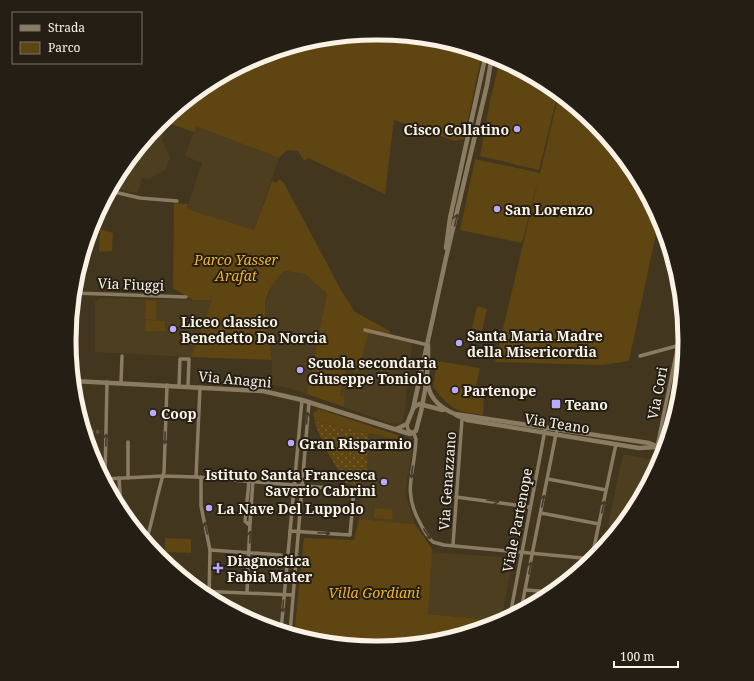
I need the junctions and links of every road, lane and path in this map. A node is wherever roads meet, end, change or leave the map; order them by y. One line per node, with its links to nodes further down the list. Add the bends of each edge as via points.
1 (485, 60): 5 (street, via 450,218)
2 (491, 63): 5 (street, one-way to 2)
3 (116, 192): 4 (street, via 140,198)
4 (177, 201)
5 (446, 258): 10 (street)
6 (80, 293): 7 (street, Via Fiuggi)
7 (186, 297)
8 (365, 330): 10 (street)
9 (678, 341): 11 (street, Via Cori)
10 (428, 345): 14 (street); 26 (street)
11 (677, 346): 13 (street); 40 (street, Via Cori)
12 (122, 356): 17 (street)
13 (640, 356)
14 (427, 379): 24 (street); 27 (street, Via Teano, via 431,395)
15 (79, 382): 16 (street, Via Anagni)
16 (107, 382): 17 (street, Via Anagni); 42 (street, one-way to 16)
17 (121, 383): 18 (street, Via Anagni)
18 (167, 385): 19 (street, Via Anagni); 43 (street, one-way to 43)
19 (179, 386): 20 (street, Via Anagni); 20 (street, via 180,359 189,359)
20 (188, 386): 21 (street, Via Anagni)
21 (200, 387): 22 (street, Via Anagni, via 263,391); 44 (street)
22 (302, 400): 23 (street, Via Anagni); 51 (street)
23 (309, 402): 33 (street, Via Anagni); 52 (street, one-way to 23)
24 (422, 404): 25 (street); 26 (street, via 417,404); 29 (street)
25 (436, 408): 27 (street); 29 (street, via 426,409)
26 (412, 409): 31 (street)
27 (446, 411): 28 (street, Via Teano)
28 (455, 414): 30 (street, Via Teano); 32 (street, Via Teano)
29 (420, 415): 36 (street)
30 (462, 419): 32 (street, Via Teano); 55 (street, Via Genazzano)
31 (407, 424): 33 (street); 36 (street, via 409,431)
32 (516, 425): 34 (street, Via Teano)
33 (390, 429): 36 (street, Via Anagni)
34 (545, 430): 35 (street, Via Teano); 56 (street, Viale Partenope)
35 (558, 432): 38 (street, Via Teano); 39 (street, Via Teano); 49 (street, Viale Partenope)
36 (414, 433): 62 (street, one-way to 62, via 416,442 409,496 412,506 433,542)
37 (128, 442): 47 (street)
38 (641, 442): 40 (street, Via Teano); 41 (street)
39 (616, 444): 41 (street, Via Teano); 53 (street)
40 (657, 447): 41 (street, Via Teano)
41 (639, 448)
42 (104, 467)
43 (163, 476): 44 (street); 47 (street); 61 (street, via 160,479 158,500)
44 (196, 477): 45 (street)
45 (201, 477): 50 (street); 64 (street, one-way to 45, via 201,506)
46 (119, 478): 47 (street); 48 (street); 54 (street)
47 (128, 478)
48 (110, 479)
49 (548, 479): 53 (street); 57 (street, Viale Partenope, one-way to 49)
50 (251, 481): 51 (street); 66 (street, one-way to 50)
51 (294, 484): 52 (street); 59 (street)
52 (302, 485): 60 (street); 60 (street, one-way to 52, via 350,535 354,490)
53 (606, 490): 58 (street, one-way to 53)
54 (120, 496)
55 (456, 497): 56 (street, one-way to 56); 62 (street, Via Genazzano)
56 (530, 507): 65 (street, Viale Partenope)
57 (541, 513): 58 (street); 67 (street, Viale Partenope)
58 (599, 524): 63 (street)
59 (290, 532): 60 (street); 75 (street)
60 (298, 532): 76 (street)
61 (148, 535)
62 (453, 546): 65 (street)
63 (594, 548)
64 (210, 550): 66 (street); 70 (street)
65 (522, 552): 67 (street); 78 (street, Viale Partenope)
66 (249, 553): 68 (street); 74 (street)
67 (533, 553): 69 (street); 71 (street, Viale Partenope, one-way to 67)
68 (281, 555)
69 (583, 559)
70 (209, 589)
71 (526, 590): 73 (street); 77 (street, Viale Partenope)
72 (212, 591): 74 (street)
73 (542, 591)
74 (247, 592): 75 (street)
75 (284, 594): 76 (street); 79 (street, one-way to 79)
76 (292, 595): 80 (street)
77 (523, 603)
78 (511, 609)
79 (281, 625)
80 (290, 628)

